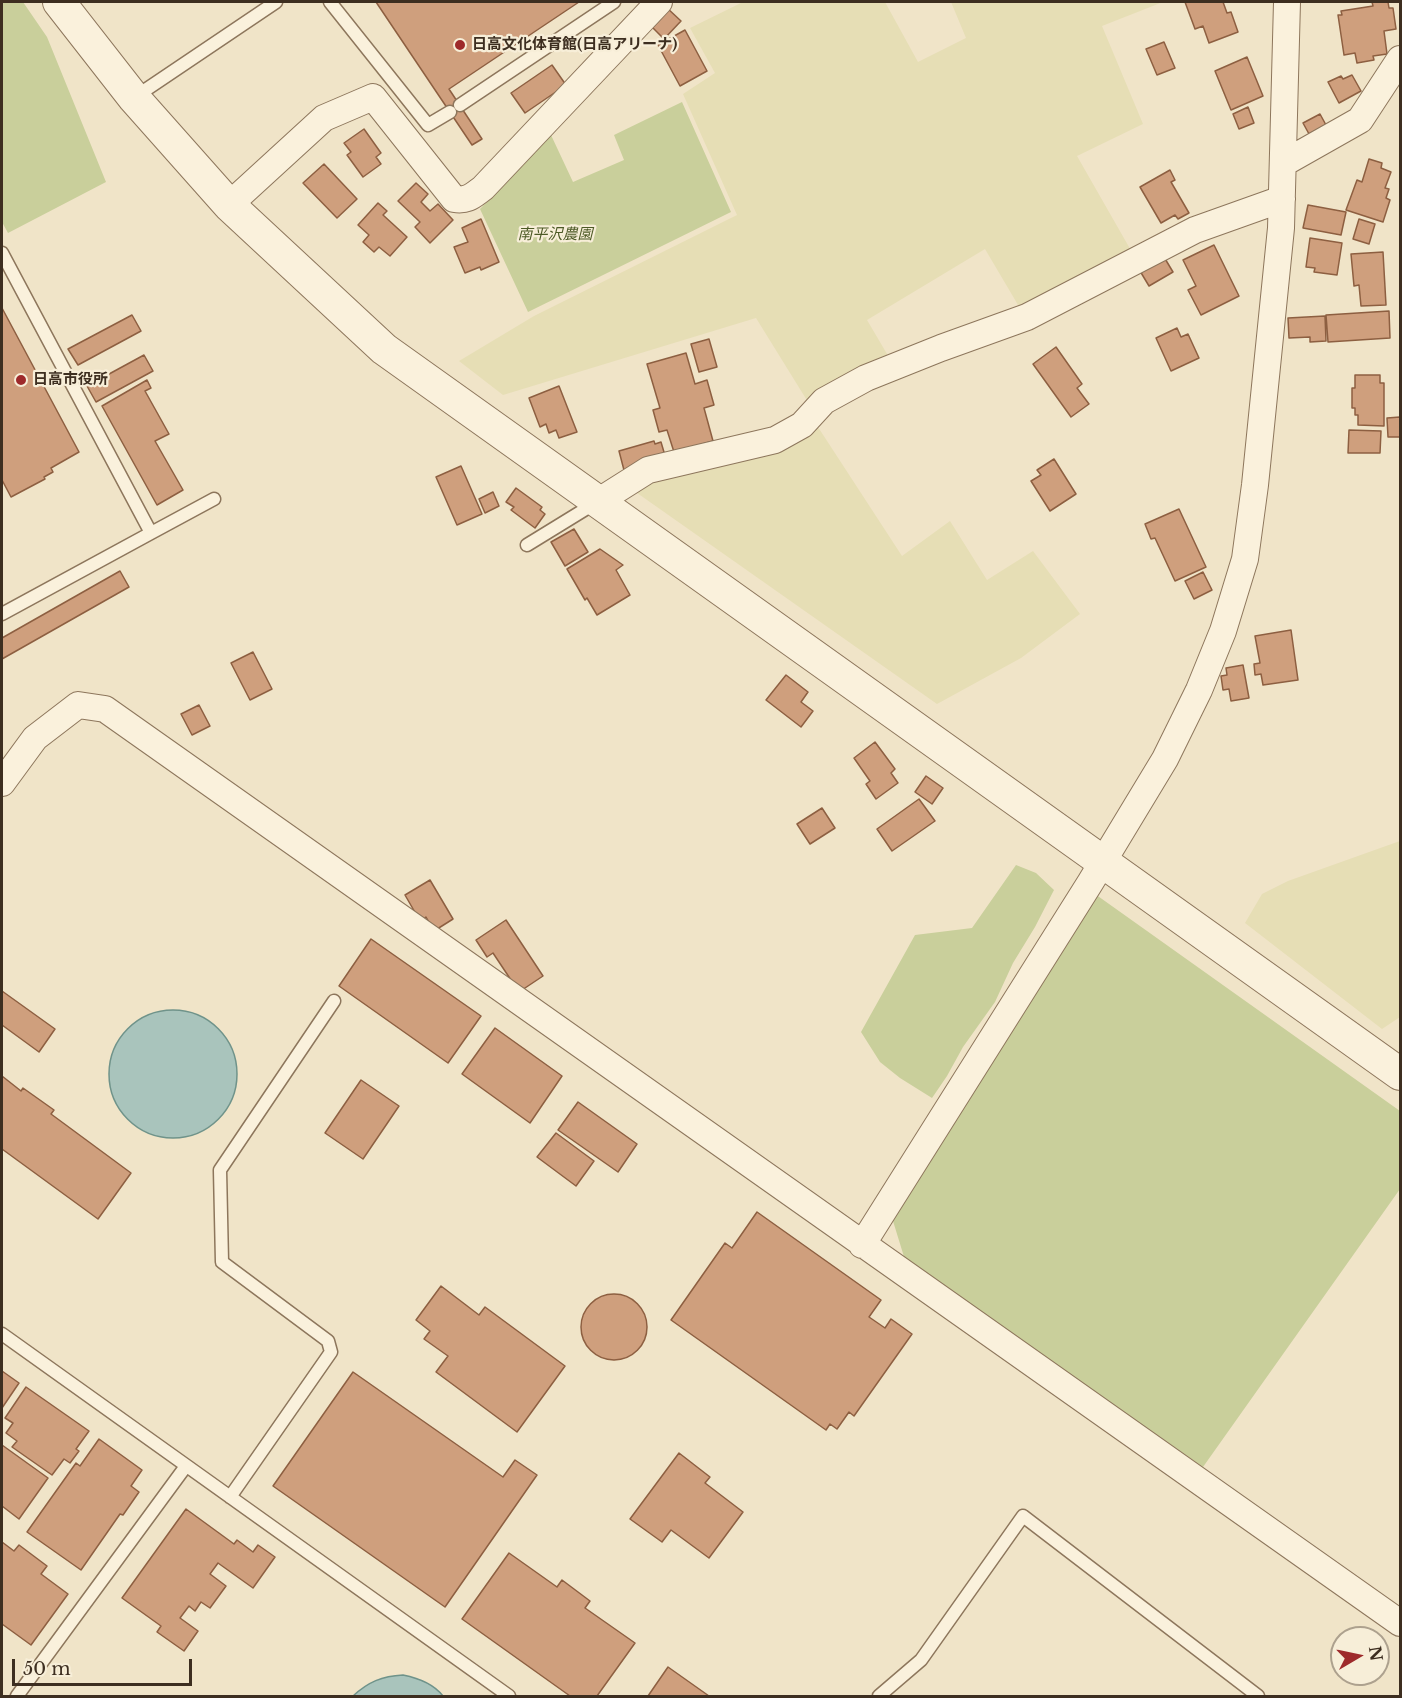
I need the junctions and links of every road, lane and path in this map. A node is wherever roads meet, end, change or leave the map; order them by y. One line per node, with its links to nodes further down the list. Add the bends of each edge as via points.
1 (60, 2): 8 (street)
2 (276, 2): 8 (lane)
3 (330, 2): 4 (lane, via 428,125)
4 (614, 2)
5 (659, 2): 11 (street, via 471,197 454,199 373,97 324,118)
6 (1287, 2): 9 (street)
7 (1401, 59): 9 (street, via 1360,120)
8 (134, 98): 11 (street)
9 (1284, 163): 10 (street)
10 (1282, 199): 14 (street, via 1195,230 1027,317 866,378 824,401 802,425 775,440 648,470); 19 (street, via 1245,559 1223,631 1198,690 1165,759)
11 (229, 205): 14 (street, via 384,349)
12 (2, 253): 15 (lane)
13 (214, 499): 15 (lane)
14 (599, 501): 16 (lane); 19 (street)
15 (151, 533): 17 (lane)
16 (527, 545)
17 (2, 614)
18 (4, 772): 22 (street, via 35,738 78,705 105,710)
19 (1103, 861): 21 (street); 22 (street)
20 (334, 1001): 25 (lane, via 220,1170 222,1262 328,1341 331,1352)
21 (1401, 1074)
22 (862, 1245): 26 (street)
23 (2, 1334): 24 (lane)
24 (186, 1466): 25 (lane); 27 (lane)
25 (230, 1497): 28 (lane)
26 (1401, 1623)
27 (17, 1696)
28 (509, 1696)
29 (879, 1696): 30 (lane, via 921,1660 1023,1516)
30 (1258, 1696)

